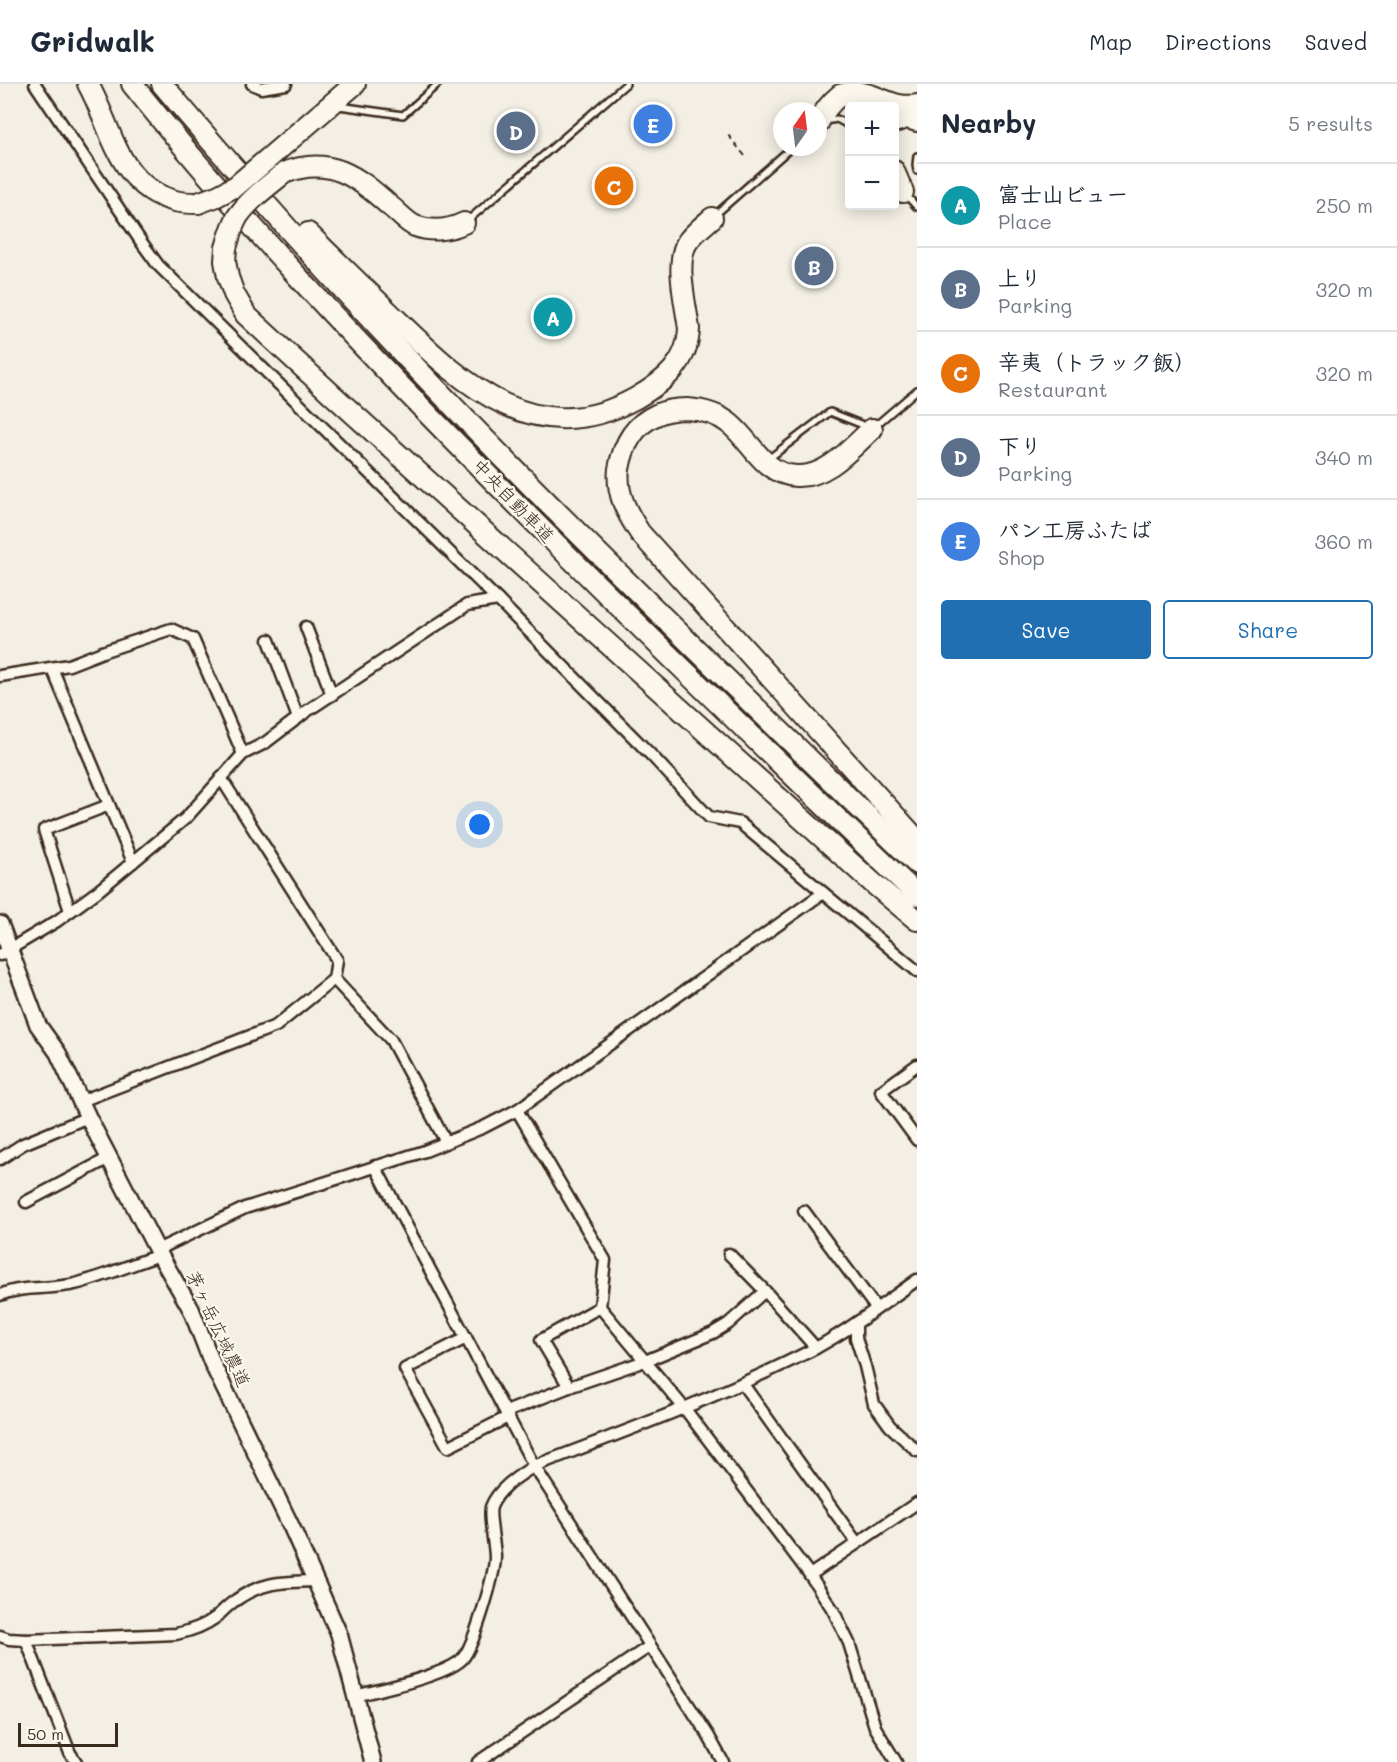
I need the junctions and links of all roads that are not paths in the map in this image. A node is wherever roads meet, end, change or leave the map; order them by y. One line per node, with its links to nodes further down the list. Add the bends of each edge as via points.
1 (35, 84): 29 (street, via 158,265)
2 (88, 84): 11 (highway, bridge, via 134,178 153,193 177,202 198,203 236,186)
3 (132, 84): 43 (highway, 中央自動車道, via 280,258 390,376 569,558)
4 (162, 84): 13 (highway, 中央自動車道)
5 (252, 84): 6 (street, via 261,88)
6 (286, 84)
7 (355, 84): 11 (highway)
8 (438, 84): 11 (lane, via 403,116)
9 (627, 84): 25 (lane)
10 (878, 98): 12 (highway); 14 (highway, via 859,86 842,93)
11 (330, 105)
12 (917, 105)
13 (181, 107): 24 (highway, via 420,343 486,396 532,414 555,418 603,412 641,394 678,364 689,329 681,265 684,251 688,241); 41 (highway, 中央自動車道, via 407,360 584,540)
14 (827, 108)
15 (827, 120): 18 (lane, via 837,119)
16 (899, 121): 17 (highway)
17 (917, 121)
18 (845, 123)
19 (782, 156): 24 (lane)
20 (917, 156): 21 (lane)
21 (917, 171)
22 (899, 186): 23 (lane)
23 (917, 207)
24 (712, 218)
25 (464, 223): 45 (highway, bridge, via 442,230 416,226 355,177 313,165 298,167 284,173 238,217 226,248 228,277 246,315)
26 (917, 390): 27 (lane)
27 (872, 429): 28 (highway, via 814,474 784,475); 28 (lane, via 830,412)
28 (765, 462): 39 (highway, via 719,417 694,410 663,411 647,419 626,444 618,478 620,495 640,533)
29 (498, 600): 34 (street, via 467,605); 42 (street, via 709,817 740,823)
30 (306, 627): 34 (street)
31 (269, 640): 35 (street)
32 (52, 668): 33 (street); 36 (street, via 171,629 193,639); 38 (street)
33 (0, 676)
34 (332, 695): 35 (street)
35 (298, 718): 36 (street)
36 (243, 754): 37 (street)
37 (221, 778): 40 (street, via 186,818); 49 (street, via 337,960)
38 (109, 805): 40 (street); 44 (street, via 44,830)
39 (917, 840)
40 (133, 862): 44 (street)
41 (917, 864)
42 (823, 893): 48 (street); 52 (street)
43 (917, 895)
44 (70, 911): 47 (street)
45 (917, 920)
46 (0, 924): 47 (street, 茅ヶ岳広域農道)
47 (5, 952): 51 (street, 茅ヶ岳広域農道, via 38,1025 58,1053)
48 (917, 971)
49 (334, 980): 51 (street, via 276,1026); 55 (street, via 391,1040)
50 (917, 1065): 54 (street, via 881,1091)
51 (81, 1101): 53 (street, 茅ヶ岳広域農道)
52 (517, 1110): 55 (street); 66 (street, via 605,1260)
53 (88, 1117): 56 (street, 茅ヶ岳広域農道); 57 (street, via 23,1144)
54 (917, 1140)
55 (446, 1142): 58 (street)
56 (109, 1158): 59 (street); 61 (street, 茅ヶ岳広域農道)
57 (0, 1159)
58 (375, 1166): 61 (street, via 245,1208); 69 (street)
59 (26, 1202)
60 (804, 1211): 67 (street)
61 (158, 1252): 65 (street, via 76,1284); 81 (street, 茅ヶ岳広域農道, via 191,1309 212,1363)
62 (729, 1254): 64 (street)
63 (917, 1280): 67 (street)
64 (765, 1291): 70 (street); 71 (street, via 713,1333)
65 (0, 1295)
66 (600, 1307): 71 (street); 73 (street, via 541,1340)
67 (876, 1308): 68 (street)
68 (856, 1323): 70 (street); 76 (street, via 856,1338 874,1404)
69 (466, 1338): 75 (street); 75 (street, via 405,1369 448,1448)
70 (816, 1348): 72 (street)
71 (645, 1361): 73 (street); 74 (street)
72 (742, 1383): 74 (street); 79 (street)
73 (569, 1387): 75 (street)
74 (685, 1409): 77 (street); 80 (street)
75 (507, 1415): 77 (street)
76 (917, 1451)
77 (534, 1466): 84 (street); 85 (street, via 514,1480 490,1508 495,1558 479,1624 463,1658 414,1681)
78 (917, 1503): 79 (street)
79 (857, 1544): 80 (street)
80 (810, 1575): 90 (street, via 849,1643 874,1727)
81 (315, 1581): 83 (street, via 275,1582 254,1589 197,1629 177,1634); 85 (street, 茅ヶ岳広域農道, via 339,1634)
82 (0, 1636): 83 (street)
83 (26, 1640): 86 (street)
84 (650, 1646): 88 (street); 89 (street)
85 (355, 1696): 87 (street, 茅ヶ岳広域農道)
86 (76, 1762)
87 (374, 1762)
88 (478, 1762)
89 (723, 1762)
90 (896, 1762)

